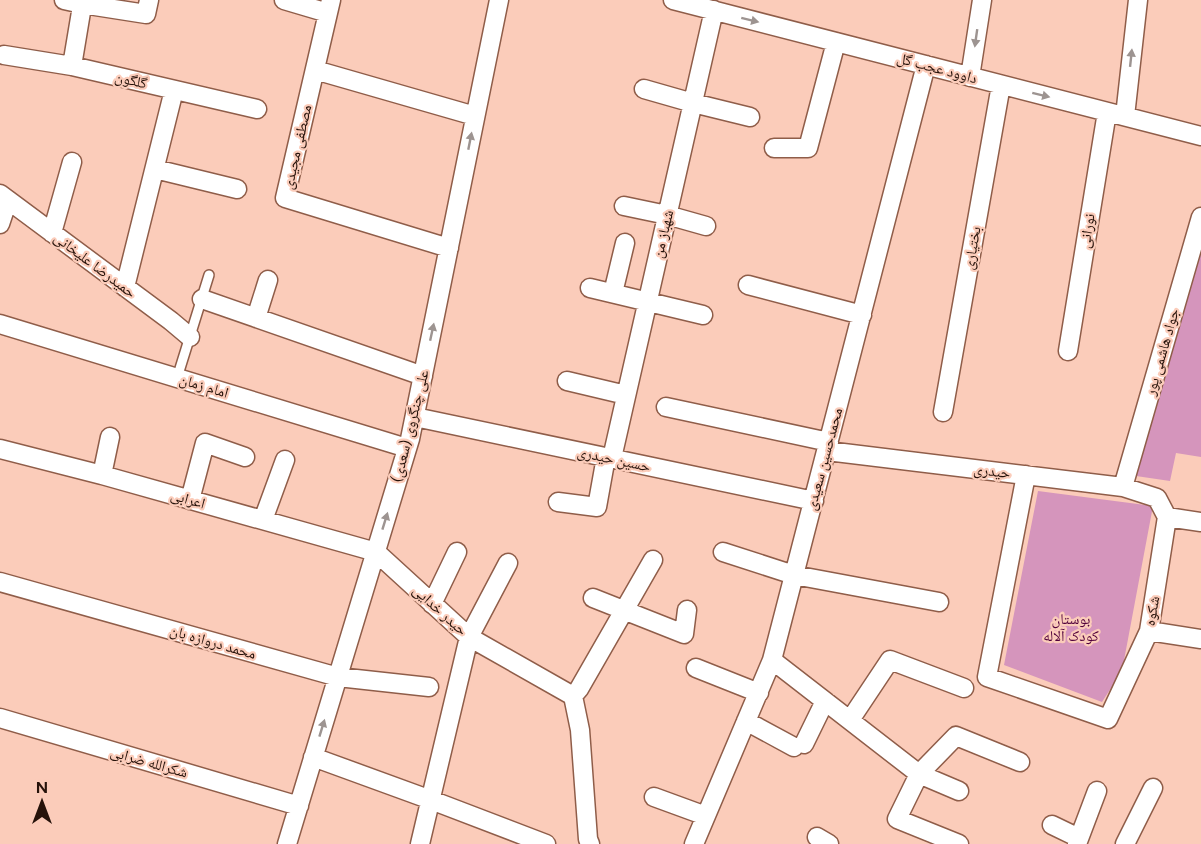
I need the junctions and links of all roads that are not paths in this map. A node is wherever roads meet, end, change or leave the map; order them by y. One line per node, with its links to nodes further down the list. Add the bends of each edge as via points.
1 (64, 0): 8 (street)
2 (149, 0): 8 (street, via 146,14)
3 (284, 0): 9 (street)
4 (499, 0): 23 (street, علی چنگروی (سعدی))
5 (674, 0): 10 (street, داوود عجب گل)
6 (982, 0): 16 (street, one-way to 16)
7 (1138, 0): 22 (street, نورانی, one-way to 7)
8 (83, 2): 14 (street)
9 (329, 6): 15 (street, مصطفی مجیدی)
10 (714, 10): 11 (street, داوود عجب گل, one-way to 11); 20 (street, شهباز من)
11 (836, 42): 13 (street, داوود عجب گل); 26 (street, via 808,148)
12 (4, 55): 14 (street, گلگون)
13 (926, 65): 16 (street, داوود عجب گل); 48 (street, محمدحسین سعیدی)
14 (72, 66): 19 (street, گلگون)
15 (315, 70): 23 (street); 38 (street, مصطفی مجیدی, via 285,198)
16 (970, 76): 17 (street, داوود عجب گل)
17 (1001, 85): 22 (street, داوود عجب گل, one-way to 22); 58 (street, بختیاری)
18 (644, 89): 20 (street)
19 (174, 90): 21 (street, گلگون); 28 (street)
20 (693, 103): 24 (street); 32 (street, شهباز من)
21 (257, 109)
22 (1116, 114): 25 (street, داوود عجب گل); 52 (street, نورانی)
23 (476, 116): 38 (street, علی چنگروی (سعدی), one-way to 23)
24 (750, 117)
25 (1201, 136)
26 (774, 148)
27 (72, 162): 36 (street)
28 (155, 170): 29 (street); 42 (street)
29 (237, 189)
30 (4, 197): 34 (street); 36 (street, حمیدرضا علیخانی)
31 (624, 206): 32 (street)
32 (667, 215): 35 (street); 46 (street, شهباز من)
33 (1201, 217): 69 (street, جواد هاشمی پور)
34 (0, 224)
35 (706, 226)
36 (52, 233): 42 (street, حمیدرضا علیخانی)
37 (625, 243): 44 (street)
38 (449, 248): 53 (street, علی چنگروی (سعدی), one-way to 38)
39 (209, 275): 45 (lane)
40 (268, 280): 49 (street)
41 (748, 285): 48 (street)
42 (125, 287): 51 (street, حمیدرضا علیخانی)
43 (590, 288): 44 (street)
44 (613, 293): 46 (street)
45 (202, 299): 49 (street); 51 (lane)
46 (648, 302): 47 (street); 56 (street, شهباز من)
47 (703, 315)
48 (862, 315): 61 (street, محمدحسین سعیدی)
49 (256, 318): 53 (street)
50 (0, 324): 54 (street, امام زمان)
51 (190, 337): 54 (lane)
52 (1068, 351)
53 (423, 376): 59 (street, علی چنگروی (سعدی))
54 (177, 378): 62 (street, امام زمان)
55 (567, 381): 56 (street)
56 (626, 395): 65 (street, شهباز من)
57 (666, 407): 61 (street, حیدری)
58 (943, 412)
59 (415, 417): 62 (street, علی چنگروی (سعدی)); 65 (street, حسین حیدری)
60 (110, 437): 67 (street)
61 (828, 447): 68 (street, حیدری); 71 (street, محمدحسین سعیدی)
62 (407, 448): 76 (street, علی چنگروی (سعدی), one-way to 62)
63 (0, 449): 67 (street, اعرابی)
64 (245, 457): 70 (street, via 205,443)
65 (609, 458): 71 (street, حسین حیدری); 72 (street, شهباز من, via 597,507)
66 (285, 460): 74 (street)
67 (102, 475): 70 (street, اعرابی)
68 (1026, 475): 69 (street, حیدری); 88 (street, شکوه, via 987,677 1108,719)
69 (1123, 487): 73 (street, حیدری, via 1157,498)
70 (190, 500): 74 (street, اعرابی)
71 (814, 501): 81 (street, محمدحسین سعیدی)
72 (558, 502)
73 (1167, 517): 75 (street); 88 (street, شکوه)
74 (263, 520): 76 (street, اعرابی)
75 (1201, 522)
76 (376, 552): 85 (street, حیدر خدایی); 93 (street, علی چنگروی (سعدی))
77 (457, 552): 85 (street)
78 (723, 552): 81 (street)
79 (653, 560): 86 (street)
80 (508, 563): 89 (street)
81 (794, 575): 84 (street); 91 (street, محمدحسین سعیدی)
82 (0, 582): 93 (street, محمد دروازه بان)
83 (593, 598): 86 (street)
84 (939, 602)
85 (432, 604): 89 (street, حیدر خدایی)
86 (623, 610): 87 (street, via 684,634); 97 (street)
87 (687, 610)
88 (1149, 631): 90 (street)
89 (469, 638): 97 (street, حیدر خدایی); 109 (street)
90 (1201, 639)
91 (772, 660): 96 (street, محمدحسین سعیدی); 98 (street)
92 (696, 668): 96 (street)
93 (338, 677): 94 (street, محمد دروازه بان); 102 (street, علی چنگروی (سعدی), one-way to 93)
94 (429, 687)
95 (964, 688): 100 (street, via 890,660)
96 (759, 693): 101 (street, محمدحسین سعیدی)
97 (573, 696): 118 (street, via 580,730)
98 (825, 701): 100 (street); 101 (street, via 799,746)
99 (0, 718): 110 (street, شکرالله ضرابی)
100 (850, 720): 104 (street)
101 (746, 721): 111 (street, محمدحسین سعیدی)
102 (314, 757): 109 (street); 110 (street, علی چنگروی (سعدی))
103 (1020, 762): 104 (street, via 956,736)
104 (919, 774): 106 (street); 113 (street, via 897,819)
105 (1153, 788): 121 (street)
106 (959, 791)
107 (1097, 791): 114 (street)
108 (654, 797): 111 (street)
109 (431, 800): 116 (street); 117 (street)
110 (298, 806): 115 (street, علی چنگروی (سعدی))
111 (706, 816): 119 (street, محمدحسین سعیدی)
112 (1052, 825): 114 (street)
113 (932, 839): 120 (street)
114 (1078, 841)
115 (287, 844)
116 (420, 844)
117 (546, 844)
118 (590, 844)
119 (694, 844)
120 (959, 844)
121 (1125, 844)

